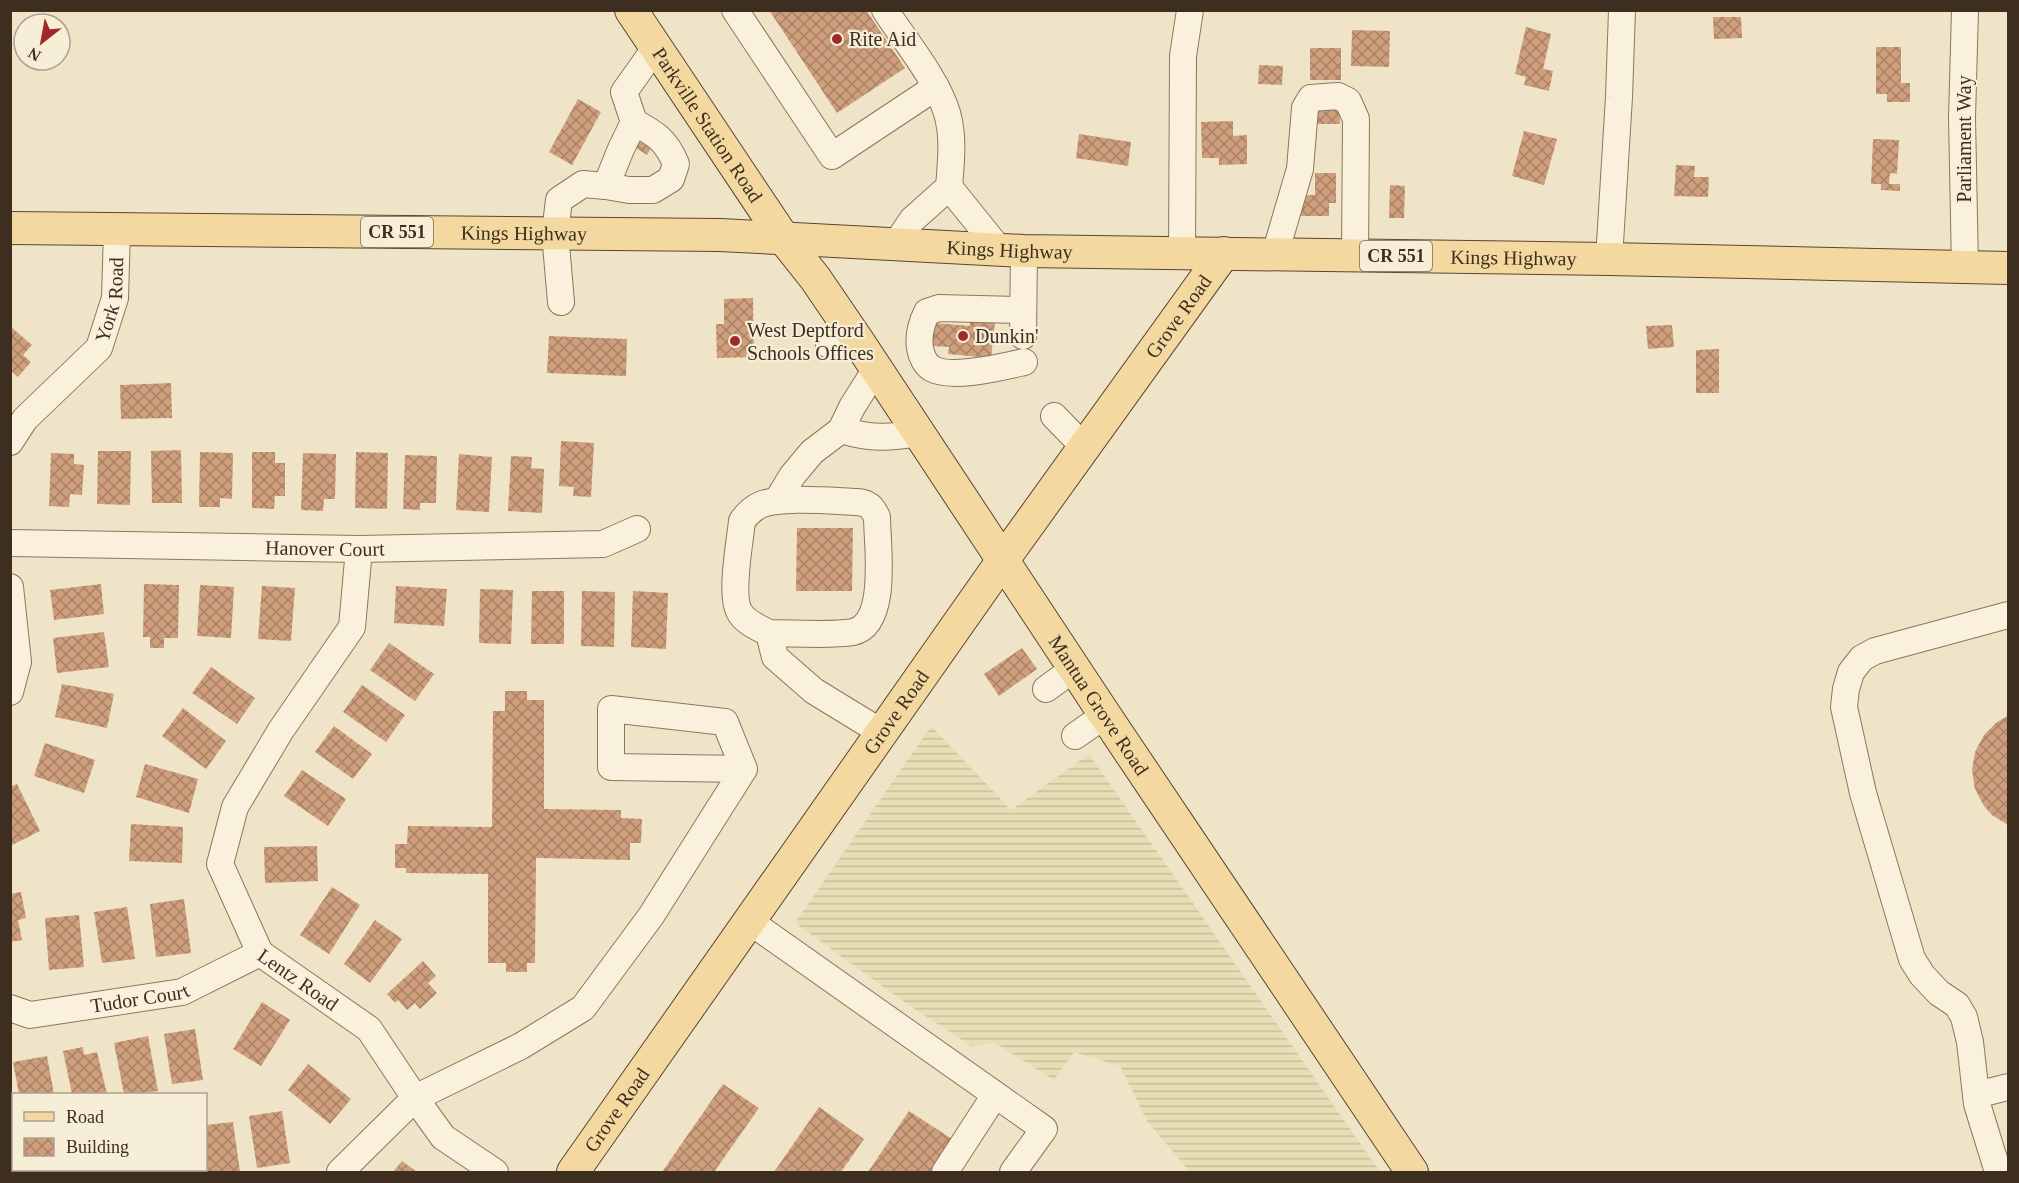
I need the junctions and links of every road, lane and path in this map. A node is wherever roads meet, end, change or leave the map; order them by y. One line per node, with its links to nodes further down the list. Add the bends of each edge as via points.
1 (631, 10): 7 (main road, Parkville Station Road)
2 (735, 10): 8 (street, via 832,156)
3 (1190, 10): 18 (street, via 1183,56)
4 (1622, 10): 22 (street)
5 (1965, 10): 23 (street, Parliament Way)
6 (888, 15): 8 (street)
7 (656, 47): 9 (street, via 624,92); 15 (main road, Parkville Station Road)
8 (936, 87): 11 (street, via 947,114 952,147)
9 (634, 122): 10 (street); 10 (street, via 660,138 669,149 676,164 671,179 653,190)
10 (606, 186): 14 (street, via 583,184 559,200)
11 (949, 187): 16 (street, via 912,220); 17 (street)
12 (10, 228): 13 (main road, Kings Highway / CR 551)
13 (117, 230): 14 (main road, Kings Highway / CR 551); 33 (street, York Road, via 115,298 99,348 25,419)
14 (555, 233): 15 (main road, Kings Highway / CR 551); 25 (street)
15 (784, 239): 16 (main road, Kings Highway / CR 551); 29 (main road, Mantua Grove Road, via 815,278 843,343)
16 (896, 244): 17 (main road, Kings Highway / CR 551)
17 (1012, 250): 18 (main road, Kings Highway / CR 551); 26 (street)
18 (1182, 253): 19 (main road, Kings Highway / CR 551)
19 (1224, 253): 20 (main road, Kings Highway / CR 551); 34 (main road, Grove Road)
20 (1275, 254): 21 (main road, Kings Highway / CR 551); 21 (street, via 1300,169 1305,108 1311,98 1338,96 1348,101 1356,119)
21 (1355, 255): 22 (main road, Kings Highway / CR 551)
22 (1610, 260): 23 (main road, Kings Highway / CR 551)
23 (1965, 267): 24 (main road, Kings Highway / CR 551)
24 (2008, 268)
25 (561, 302)
26 (1023, 310): 27 (street); 28 (street, via 939,308 927,312 920,326 919,342 929,368 939,372 975,372)
27 (1023, 336)
28 (1024, 362)
29 (876, 369): 31 (street); 32 (main road, Mantua Grove Road)
30 (1054, 416): 34 (street)
31 (841, 430): 32 (street, via 886,438); 35 (street, via 812,452)
32 (919, 433): 39 (main road, Mantua Grove Road)
33 (10, 442)
34 (1085, 448): 39 (main road, Grove Road)
35 (777, 501): 42 (street, via 754,508 742,521 734,598 739,613); 42 (street, via 857,502 872,507 877,517 878,596 867,623 855,632)
36 (637, 529): 38 (street, Hanover Court, via 603,544)
37 (10, 543): 38 (street, Hanover Court)
38 (359, 549): 51 (street, Lentz Road, via 352,627 235,807 220,864)
39 (1003, 560): 43 (main road, Mantua Grove Road); 47 (main road, Grove Road)
40 (10, 587): 45 (street, via 18,662)
41 (2008, 615): 55 (street, via 1875,651 1862,658 1851,672 1844,707 1863,793 1912,959 1922,975 1957,1005 1964,1017)
42 (769, 633): 47 (street, via 775,657 814,691)
43 (1075, 668): 44 (street); 46 (main road, Mantua Grove Road)
44 (1046, 689)
45 (10, 692)
46 (1105, 715): 48 (street); 62 (main road, Mantua Grove Road)
47 (881, 732): 50 (main road, Grove Road)
48 (1075, 736)
49 (744, 769): 49 (street, via 725,722 611,709 611,767); 56 (street, via 651,916 582,1008 521,1046)
50 (749, 921): 54 (street); 59 (main road, Grove Road)
51 (260, 953): 52 (street, Tudor Court, via 182,992 30,1015); 56 (street, Lentz Road, via 369,1029)
52 (10, 1008)
53 (2008, 1087): 55 (street)
54 (995, 1095): 60 (street); 61 (street, via 1044,1129)
55 (1976, 1095): 63 (street)
56 (415, 1098): 57 (street); 58 (street, Lentz Road, via 443,1137)
57 (340, 1173)
58 (495, 1173)
59 (573, 1173)
60 (945, 1173)
61 (1013, 1173)
62 (1412, 1173)
63 (1998, 1173)

